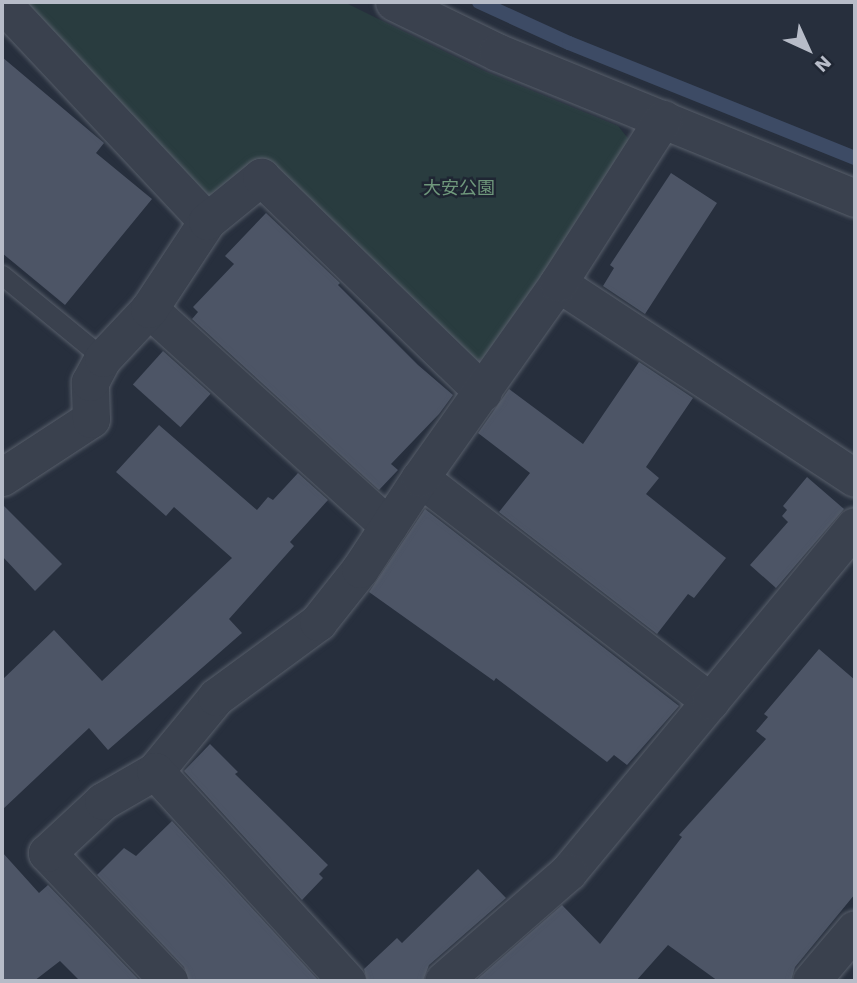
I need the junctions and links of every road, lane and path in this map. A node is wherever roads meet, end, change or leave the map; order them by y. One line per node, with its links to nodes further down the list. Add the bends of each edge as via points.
1 (394, 2): 3 (street, via 497,52)
2 (2, 3): 5 (street)
3 (663, 119): 4 (street); 7 (street)
4 (855, 198)
5 (207, 220): 8 (street); 10 (street, via 261,177)
6 (2, 275): 9 (lane)
7 (558, 283): 10 (street); 13 (street)
8 (149, 309): 9 (street); 14 (street)
9 (103, 358): 11 (street, via 90,382 92,419)
10 (483, 392): 12 (street)
11 (2, 477)
12 (420, 478): 14 (street); 16 (street)
13 (855, 478)
14 (388, 526): 17 (street, via 318,622 216,697)
15 (855, 526): 16 (street)
16 (710, 701): 21 (street, via 568,872)
17 (155, 771): 19 (street, via 103,801 47,853); 20 (street)
18 (855, 929): 22 (street)
19 (169, 981)
20 (347, 981)
21 (443, 981)
22 (811, 981)

